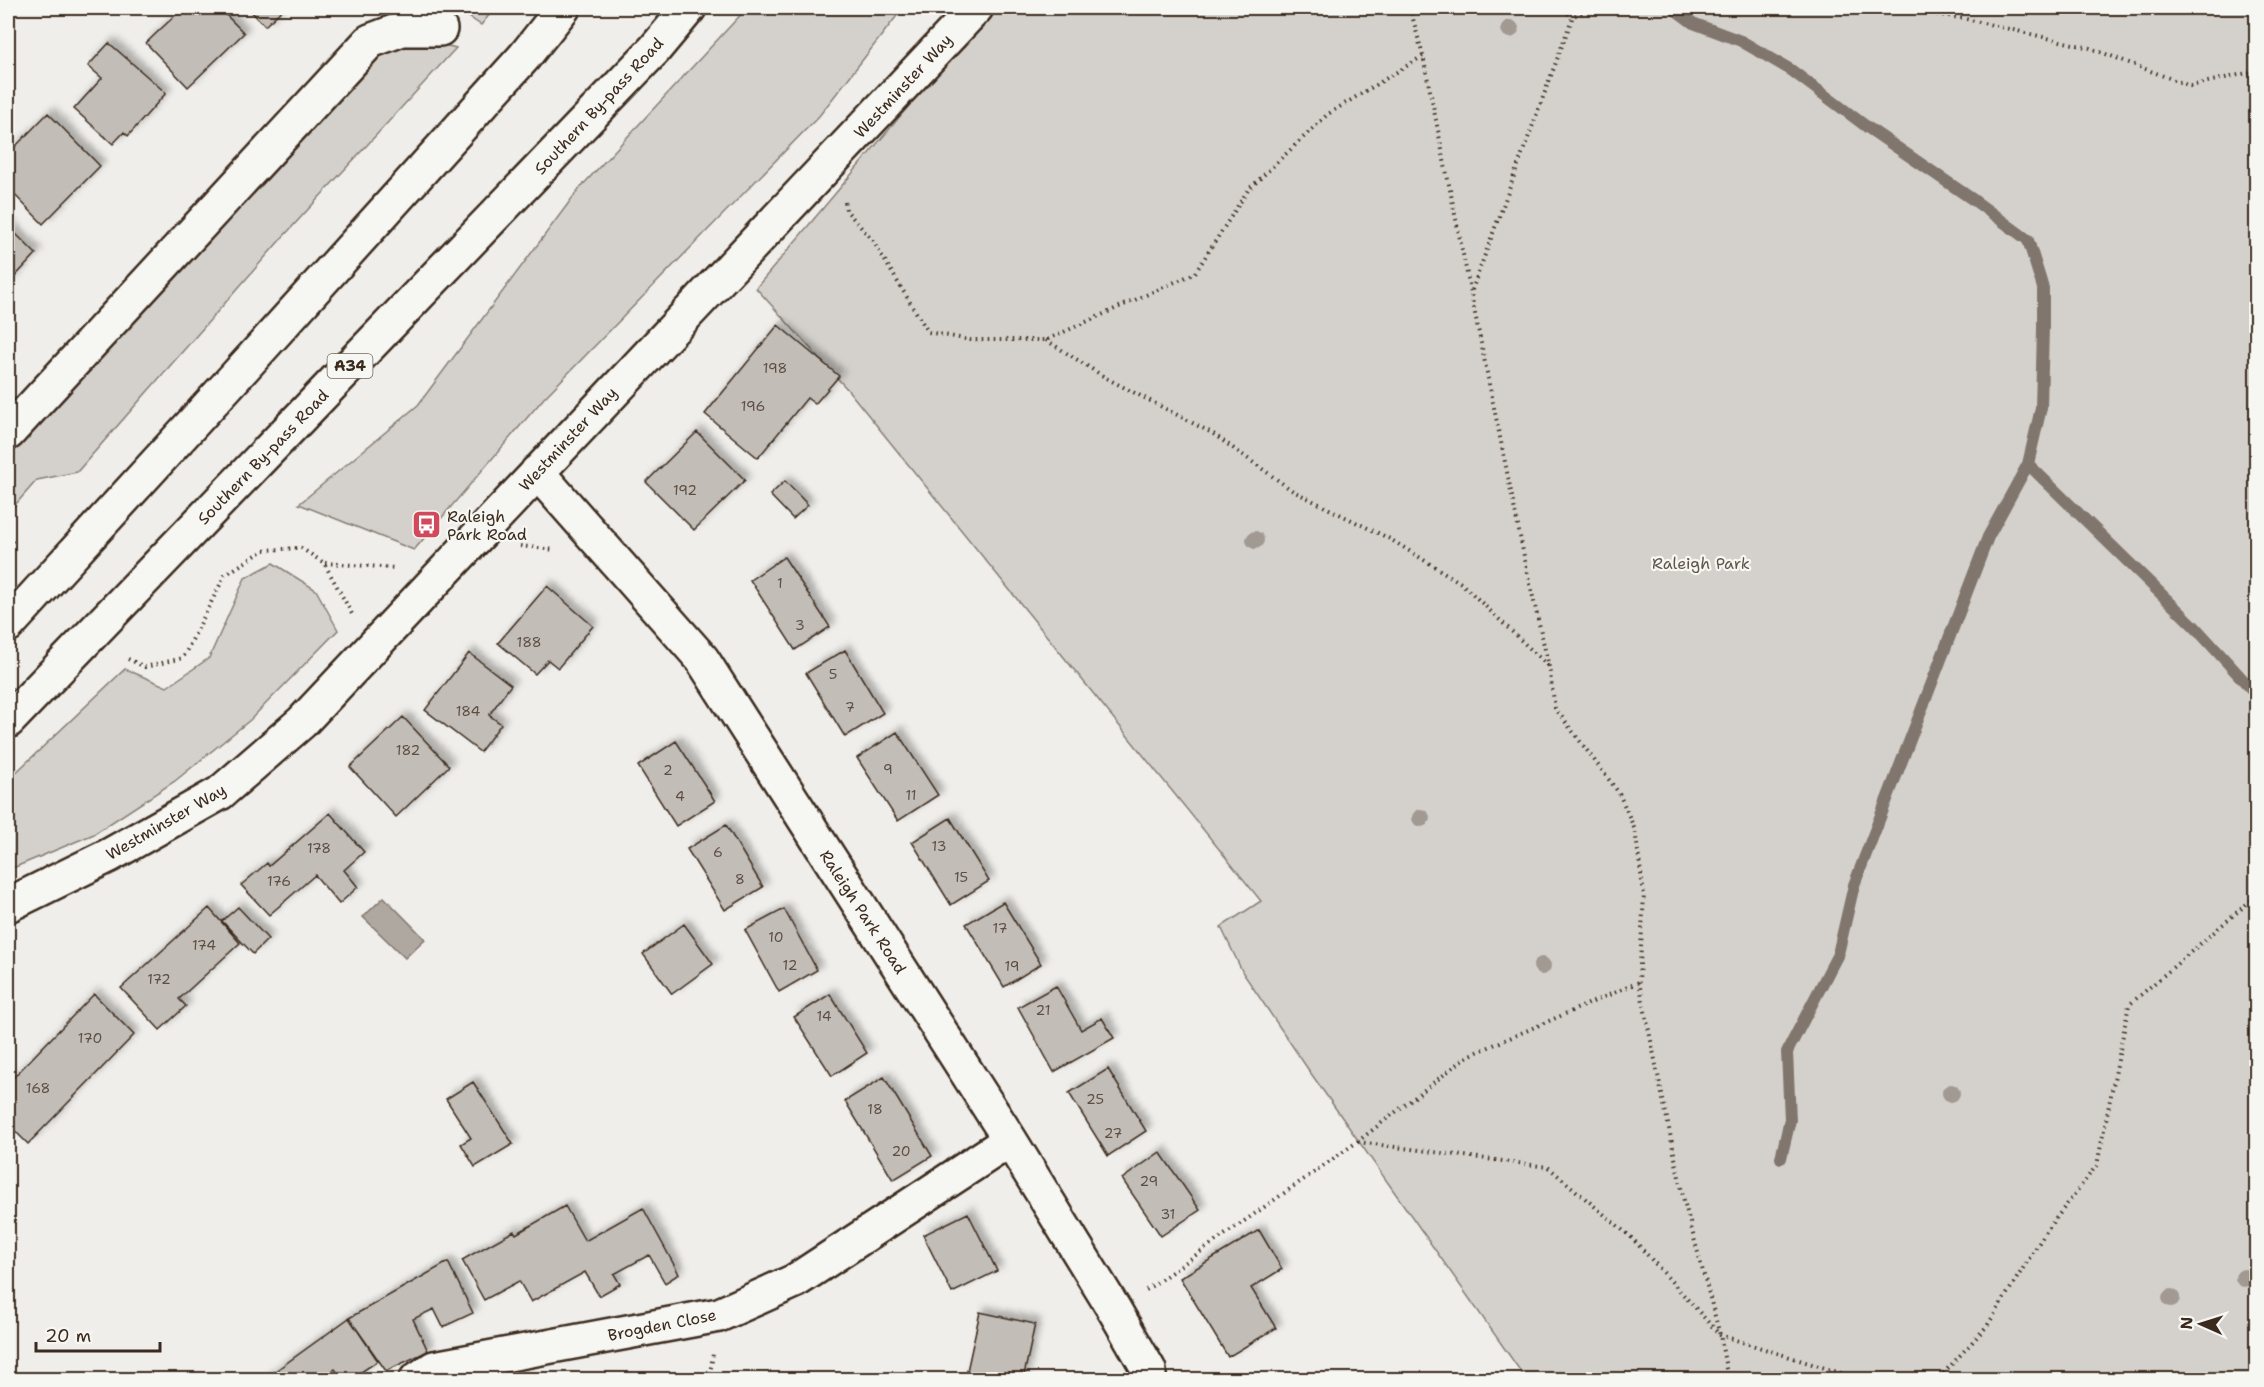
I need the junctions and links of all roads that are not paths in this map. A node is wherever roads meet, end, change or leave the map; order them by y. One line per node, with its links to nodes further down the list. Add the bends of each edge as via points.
1 (563, 8): 9 (main road, via 516,66)
2 (689, 8): 6 (main road, Southern By-pass Road / A34)
3 (702, 8): 6 (main road)
4 (976, 8): 8 (main road, Westminster Way)
5 (440, 29): 7 (main road, via 402,29 370,41)
6 (654, 50): 10 (main road, Southern By-pass Road / A34)
7 (8, 433)
8 (537, 471): 11 (main road, Westminster Way, via 302,722 220,793 110,855); 12 (main road, Raleigh Park Road, via 702,659)
9 (8, 626)
10 (8, 722)
11 (8, 905)
12 (1010, 1140): 13 (main road, Brogden Close, via 795,1281 719,1315 435,1368); 14 (main road, Raleigh Park Road, via 1115,1311 1149,1370)
13 (416, 1380)
14 (1149, 1380)

